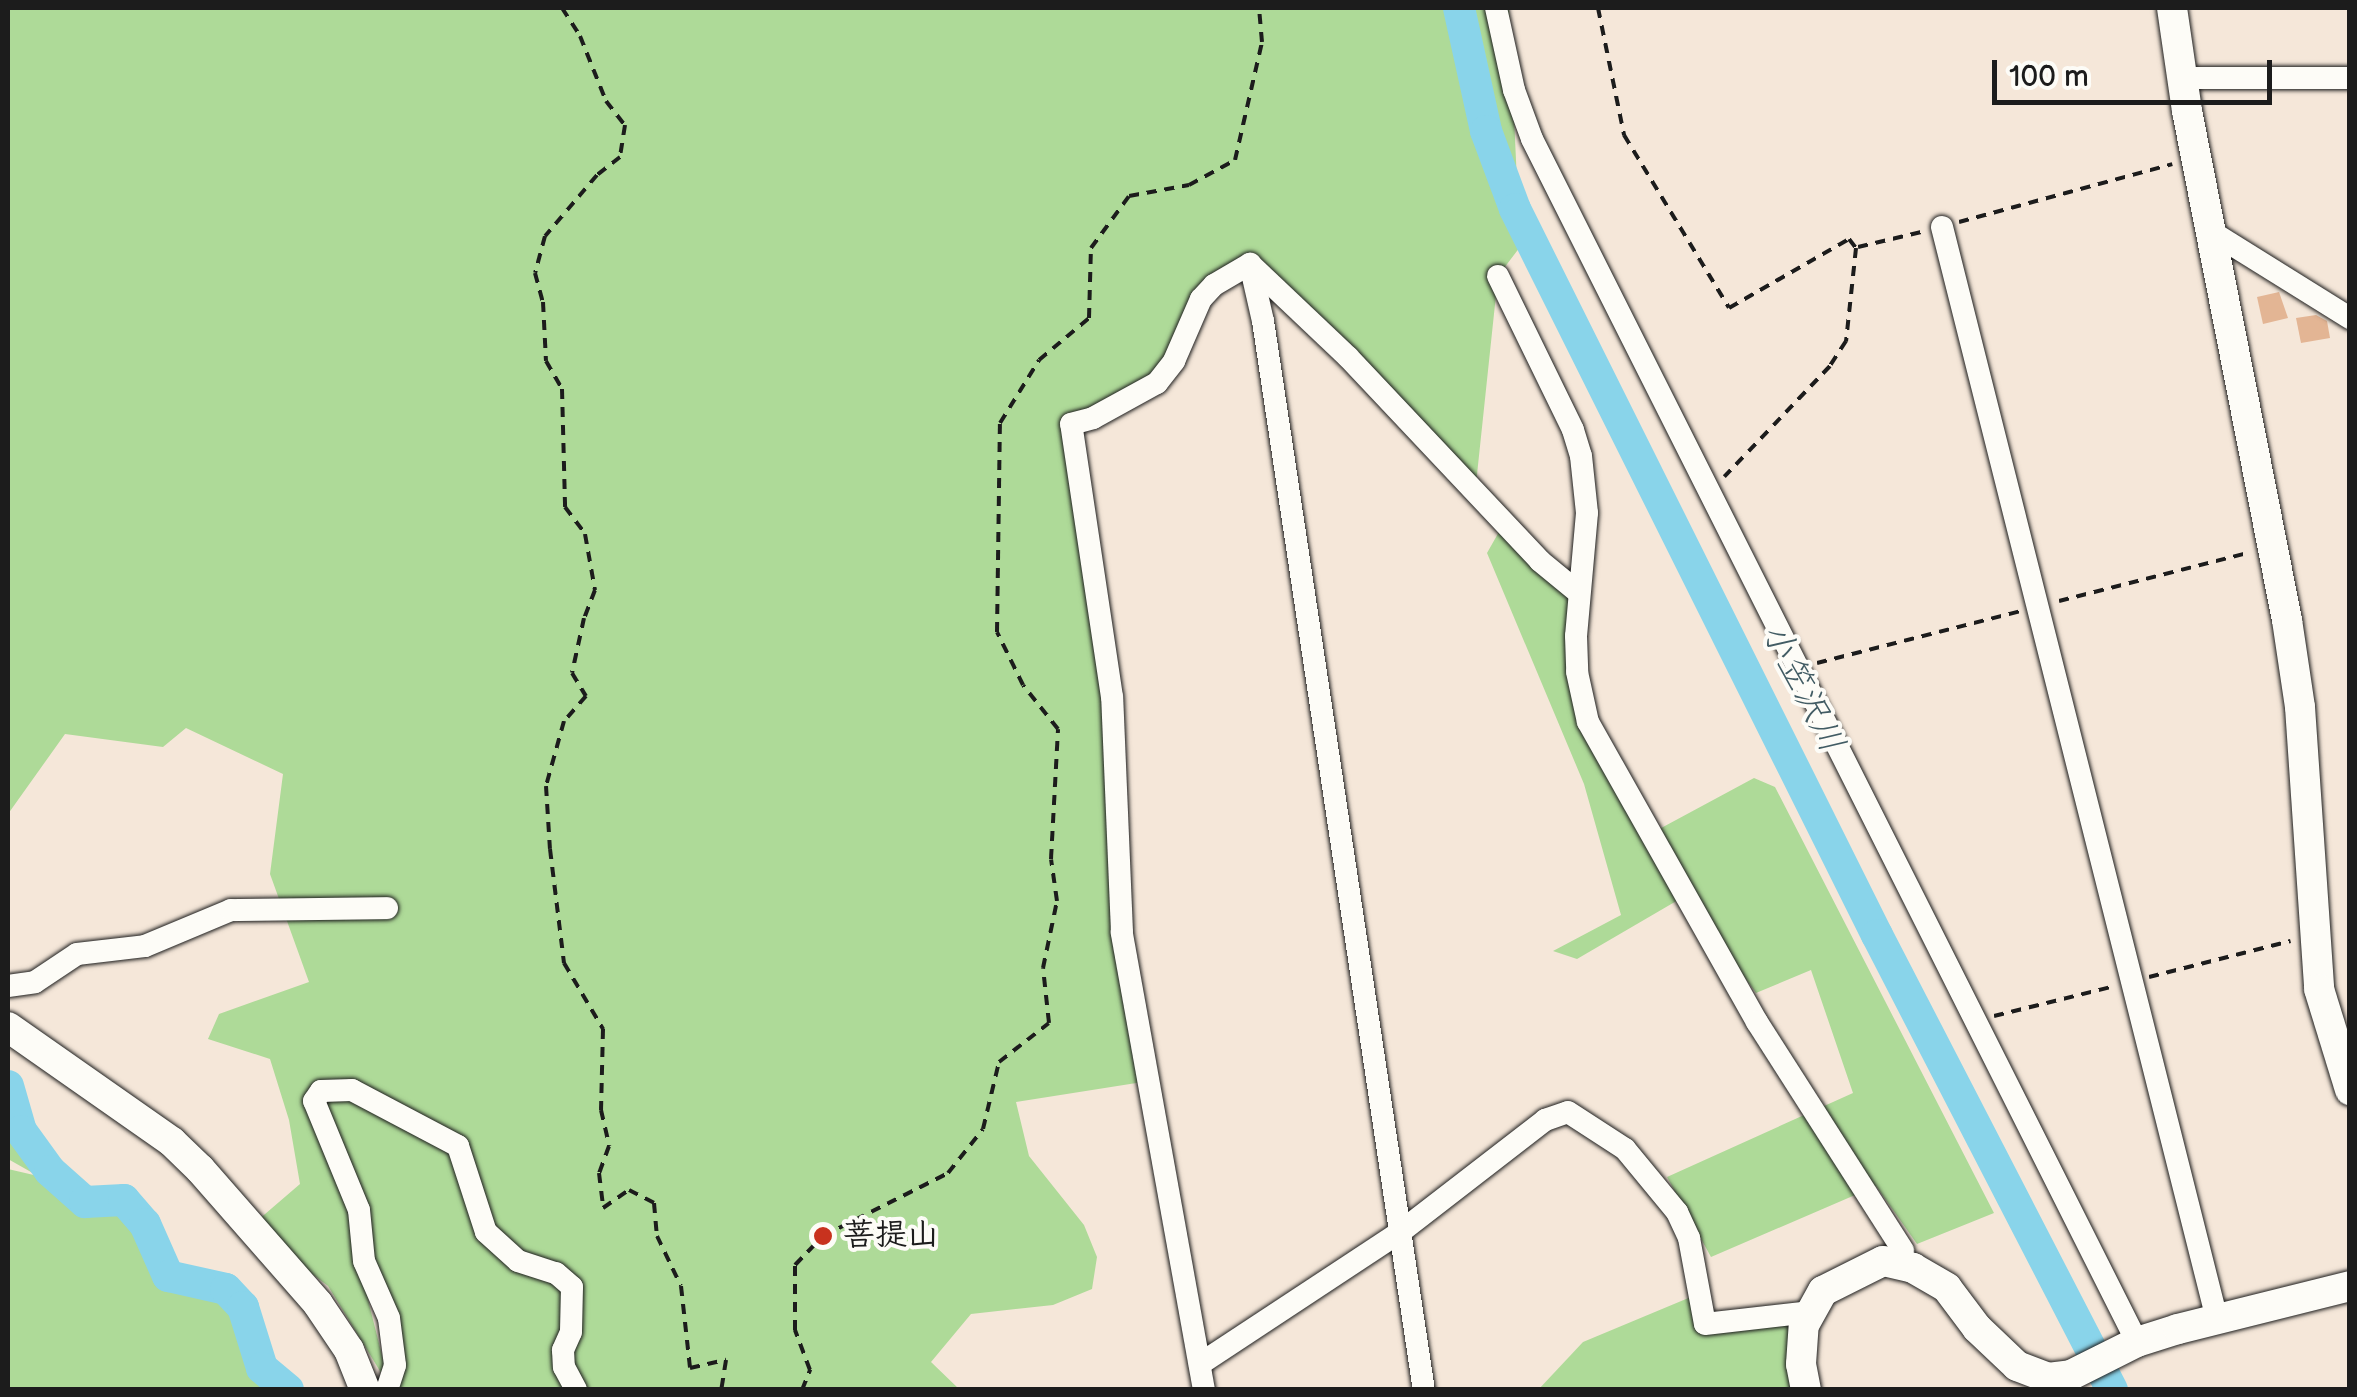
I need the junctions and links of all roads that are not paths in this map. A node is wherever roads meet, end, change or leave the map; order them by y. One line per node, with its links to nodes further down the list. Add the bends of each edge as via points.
1 (1496, 8): 20 (street, via 1532,139)
2 (2172, 8): 3 (street)
3 (2182, 78): 4 (street); 6 (street)
4 (2350, 78)
5 (1942, 226): 19 (street)
6 (2210, 231): 9 (street); 14 (street, via 2294,672 2320,989)
7 (1250, 264): 10 (street); 15 (street); 21 (street, via 1201,299 1157,383 1071,424 1112,697 1122,932)
8 (1498, 276): 10 (street, via 1581,456 1586,514)
9 (2350, 318)
10 (1579, 593): 16 (street, via 1577,672 1588,722 1757,1022)
11 (387, 908): 12 (street, via 231,910 144,946 78,954 35,982)
12 (8, 986)
13 (8, 1028): 23 (street, via 172,1142 200,1170 318,1304 349,1350)
14 (2350, 1090)
15 (1400, 1233): 18 (street, via 1545,1120 1568,1112 1626,1149 1677,1212 1689,1238 1705,1324); 21 (street); 27 (street)
16 (1903, 1250)
17 (2350, 1286): 19 (street)
18 (1811, 1312): 22 (street, via 1822,1290 1883,1261 1913,1268 1947,1288 2017,1366); 28 (street, via 1801,1364)
19 (2217, 1319): 20 (street)
20 (2132, 1345): 22 (street)
21 (1200, 1364): 26 (street)
22 (2066, 1380)
23 (365, 1390)
24 (387, 1390): 25 (street, via 395,1365 389,1318 364,1261 359,1210 314,1100 321,1091 352,1090 458,1146 486,1232 518,1261 556,1272 572,1286 572,1332 563,1350)
25 (576, 1390)
26 (1204, 1390)
27 (1424, 1390)
28 (1806, 1390)

